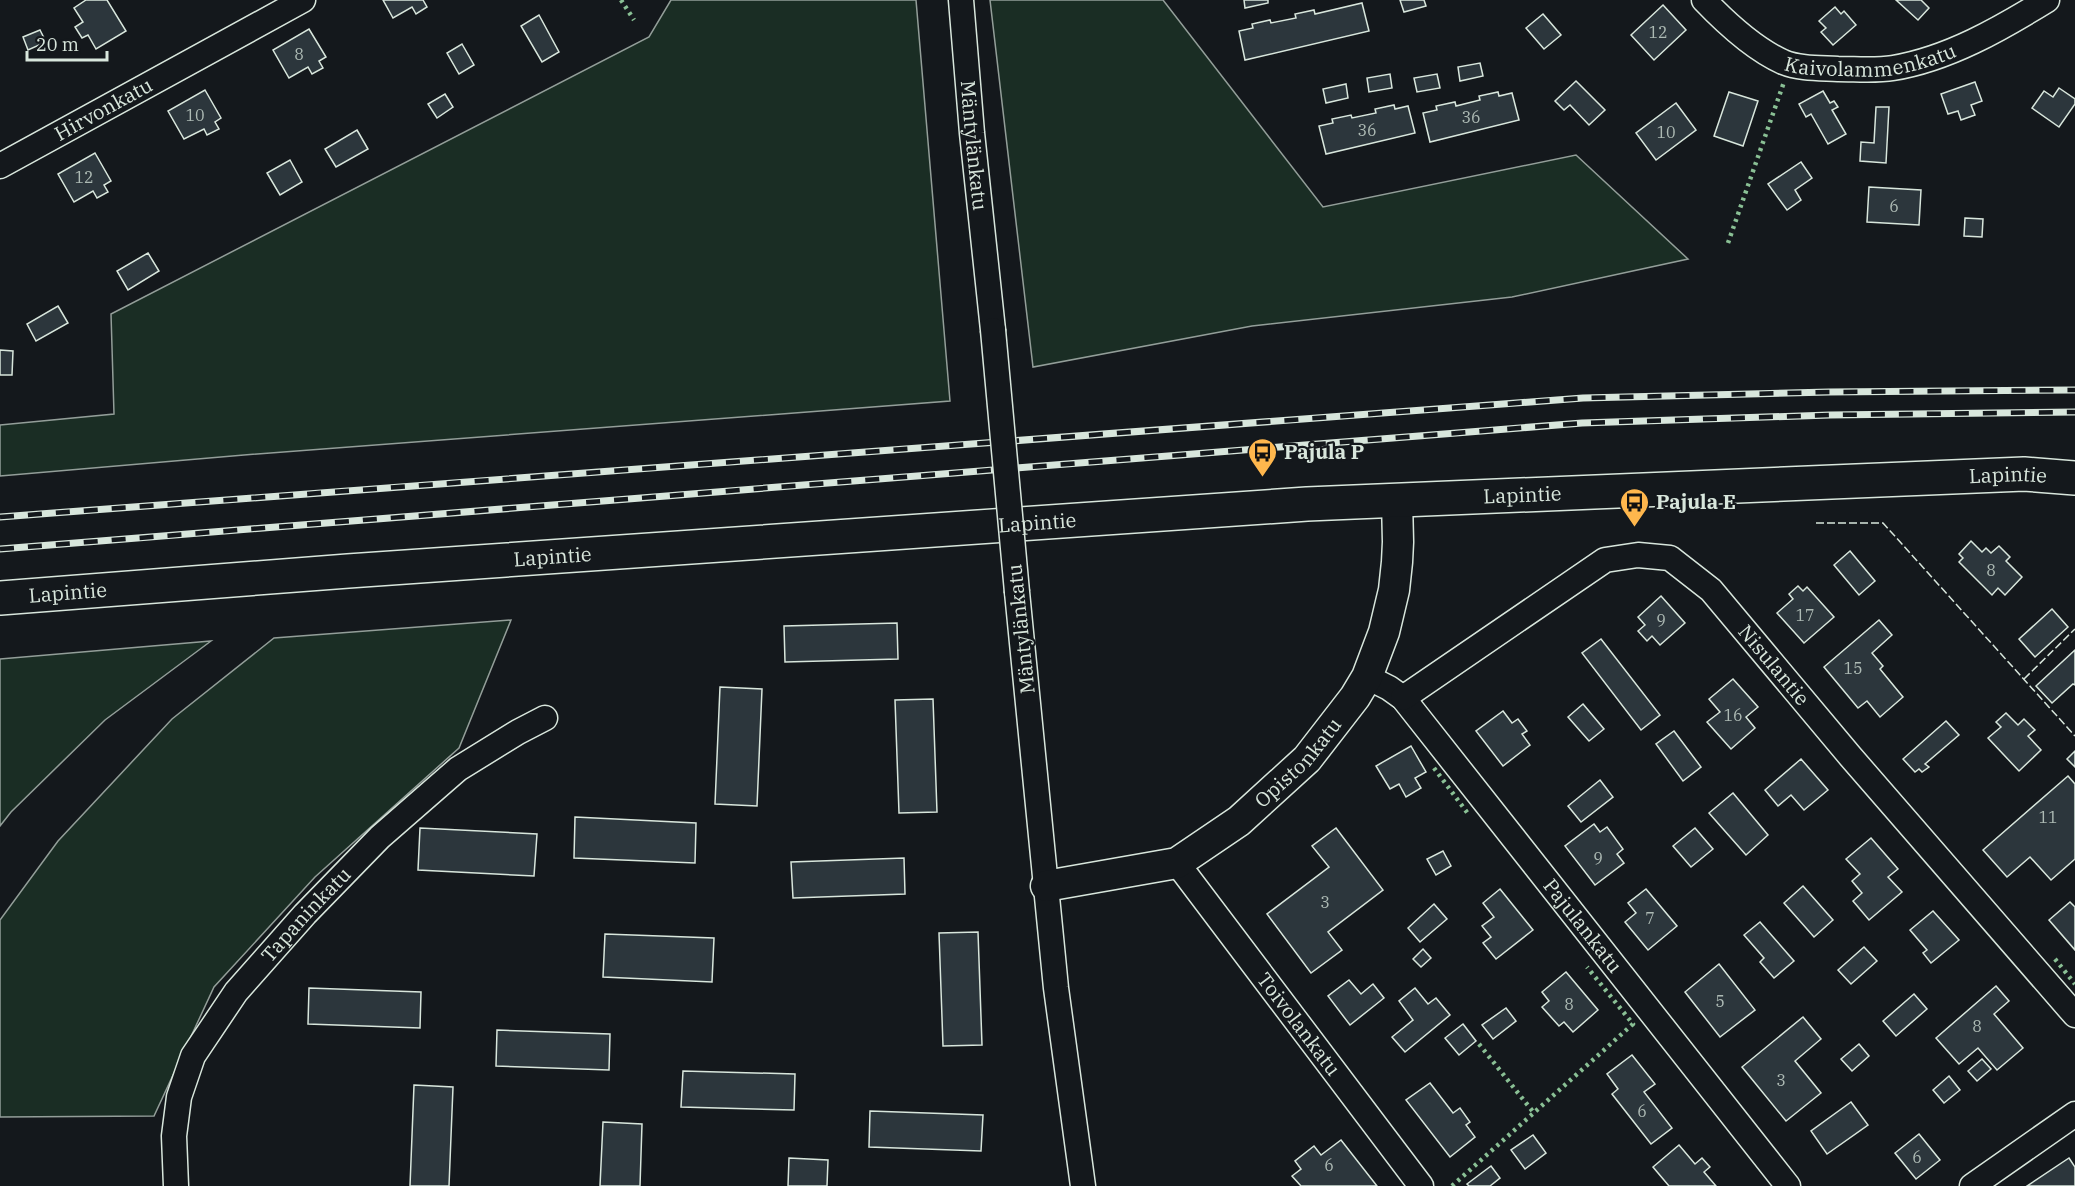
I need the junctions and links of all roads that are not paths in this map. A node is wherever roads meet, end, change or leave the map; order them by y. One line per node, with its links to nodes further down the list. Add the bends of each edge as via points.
1 (303, 0): 5 (street, Hirvonkatu)
2 (961, 0): 13 (street, Mäntylänkatu, bridge)
3 (1704, 0): 4 (street, Kaivolammenkatu, via 1748,40 1785,63 1876,70 1908,65 1971,42)
4 (2047, 0)
5 (0, 166)
6 (2075, 478): 7 (main road, Lapintie, via 2024,474)
7 (1397, 500): 8 (main road, Lapintie); 9 (street, Opistonkatu, via 1394,590)
8 (0, 598)
9 (1367, 677): 10 (street, Pajulankatu); 12 (street, Opistonkatu, via 1307,759 1239,821)
10 (1403, 698): 14 (street, Nisulantie, via 1605,560 1638,555 1670,558 1711,590); 19 (street, Pajulankatu)
11 (545, 718): 16 (street, Tapaninkatu, via 458,769 380,837 236,992 193,1056 179,1097 174,1136)
12 (1177, 863): 13 (street, Opistonkatu); 18 (street, Toivolankatu)
13 (1046, 886): 17 (street, Mäntylänkatu)
14 (2075, 1015)
15 (2075, 1114): 20 (street)
16 (176, 1186)
17 (1083, 1186)
18 (1421, 1186)
19 (1788, 1186)
20 (1972, 1186)

